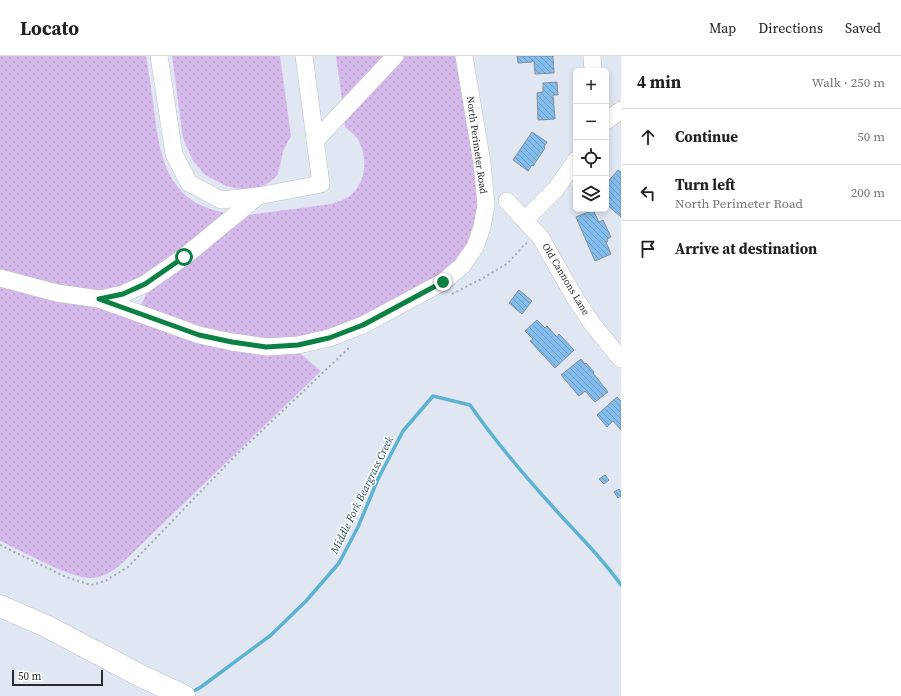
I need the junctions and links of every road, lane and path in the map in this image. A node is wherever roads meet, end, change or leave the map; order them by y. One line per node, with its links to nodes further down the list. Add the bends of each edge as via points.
1 (159, 56): 11 (street, via 174,154 189,183 221,200)
2 (304, 56): 9 (street)
3 (395, 56): 9 (street)
4 (464, 56): 17 (street, North Perimeter Road, via 482,163 486,205 475,247 462,266 443,282 363,325 336,336 298,345 266,347 199,335)
5 (592, 56): 6 (street)
6 (593, 68)
7 (621, 110): 8 (street)
8 (609, 119)
9 (315, 141): 11 (street, via 321,184)
10 (573, 164): 13 (street, via 556,189)
11 (258, 196): 17 (street, via 184,257 145,284 123,294)
12 (507, 202): 13 (street, Old Cannons Lane)
13 (525, 220): 14 (street, Old Cannons Lane)
14 (541, 238): 16 (path, via 525,244 508,263); 19 (street, Old Cannons Lane, via 575,298)
15 (0, 278): 17 (street, North Perimeter Road, via 57,293)
16 (451, 295)
17 (99, 299)
18 (354, 344): 20 (path, via 234,457 128,567 105,581 91,585)
19 (621, 359)
20 (0, 545)
21 (0, 606): 22 (highway, via 46,626)
22 (184, 696)

